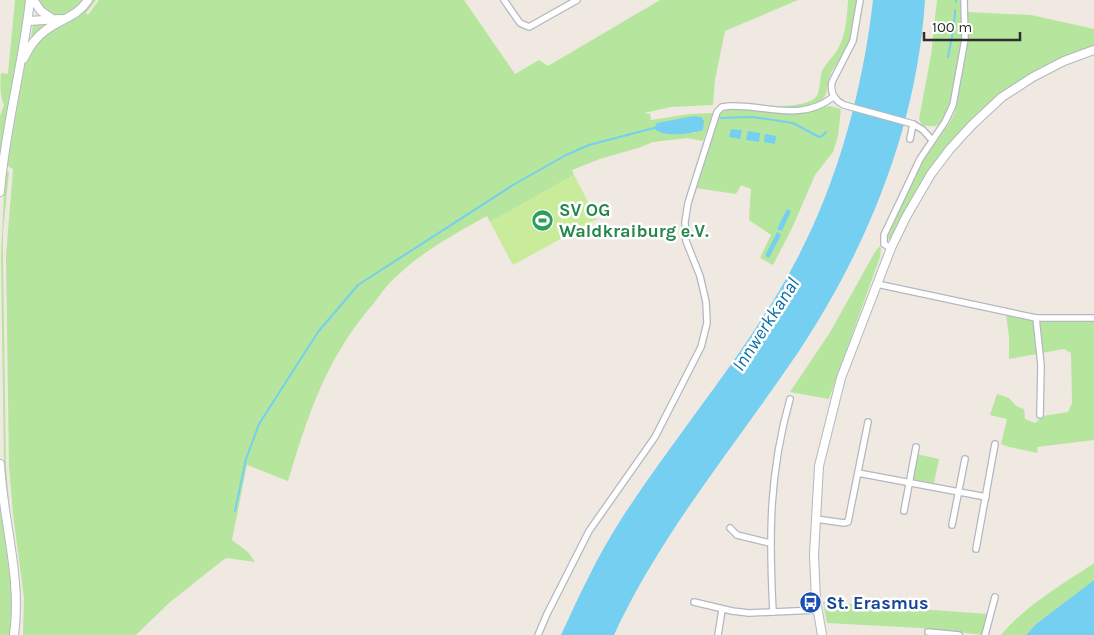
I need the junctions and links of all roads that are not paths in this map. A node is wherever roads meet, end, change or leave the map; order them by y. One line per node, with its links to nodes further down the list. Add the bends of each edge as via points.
1 (31, 0): 8 (street); 9 (street)
2 (88, 0): 7 (street, via 76,14)
3 (504, 0): 4 (street, via 526,27)
4 (577, 0)
5 (860, 0): 12 (street, via 853,41 832,82)
6 (964, 0): 15 (street, via 965,39 953,105 946,122)
7 (66, 19): 8 (street); 11 (street, via 36,38)
8 (54, 20): 9 (street)
9 (28, 21): 11 (street)
10 (1094, 50): 17 (street, via 1032,77 1002,97 972,125 931,174)
11 (21, 64): 16 (street)
12 (833, 97): 13 (street, via 848,107); 45 (street, via 817,107 800,111 730,106 717,112 685,222 687,246 700,276 706,302 707,323 701,347 655,436 589,531)
13 (911, 124): 14 (street); 15 (street)
14 (910, 139)
15 (932, 140): 17 (street, via 884,235 884,244)
16 (0, 192)
17 (891, 248): 18 (street)
18 (877, 284): 19 (street); 33 (street, via 839,385 822,450)
19 (1036, 318): 20 (street); 22 (street, via 1041,364)
20 (1094, 318)
21 (790, 398): 36 (street, via 774,472)
22 (1040, 415)
23 (868, 422): 28 (street)
24 (995, 444): 31 (street)
25 (916, 447): 29 (street)
26 (965, 459): 30 (street)
27 (0, 464): 44 (street, via 16,603)
28 (858, 473): 29 (street); 33 (street, via 848,522)
29 (909, 482): 30 (street); 32 (street)
30 (958, 493): 31 (street); 34 (street)
31 (986, 496): 37 (street)
32 (904, 511)
33 (816, 520): 41 (street)
34 (952, 525)
35 (730, 528): 36 (street, via 737,535)
36 (770, 544): 42 (street)
37 (976, 549)
38 (995, 597): 49 (street)
39 (694, 602): 40 (street)
40 (722, 610): 42 (street); 46 (street)
41 (817, 610): 42 (street); 47 (street)
42 (773, 612)
43 (928, 632): 48 (street)
44 (14, 635)
45 (538, 635)
46 (718, 635)
47 (822, 635)
48 (959, 635)
49 (985, 635)

